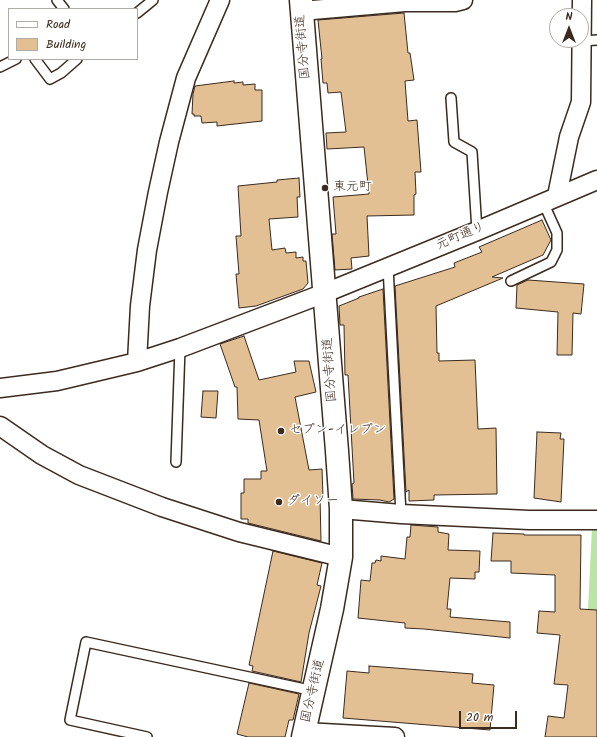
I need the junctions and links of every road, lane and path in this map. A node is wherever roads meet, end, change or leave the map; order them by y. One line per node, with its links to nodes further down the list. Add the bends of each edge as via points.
1 (57, 0): 6 (lane)
2 (153, 0): 7 (lane)
3 (220, 0): 21 (street, via 186,78 158,192 140,306)
4 (462, 0): 5 (street)
5 (301, 6): 19 (main road, 国分寺街道)
6 (63, 8)
7 (138, 11)
8 (588, 48): 15 (street, via 581,102)
9 (14, 60): 12 (lane)
10 (37, 60): 11 (lane, via 50,79)
11 (76, 60)
12 (0, 67)
13 (451, 98): 16 (lane, via 454,142 472,152)
14 (597, 180): 15 (street, 元町通り)
15 (550, 199): 16 (street, 元町通り); 18 (lane, via 557,233 557,250 551,262)
16 (476, 231): 17 (street, 元町通り)
17 (388, 267): 19 (street, 元町通り); 26 (lane)
18 (511, 280)
19 (325, 293): 20 (street, 元町通り); 25 (main road, 国分寺街道)
20 (180, 348): 21 (street, 元町通り); 24 (lane)
21 (137, 362): 22 (street, 元町通り, via 57,381)
22 (0, 388)
23 (0, 426): 28 (street, via 42,455 80,474 162,507 239,532)
24 (176, 462)
25 (341, 508): 26 (street); 28 (main road, 国分寺街道)
26 (401, 514): 27 (street, via 529,520)
27 (597, 520)
28 (341, 557): 29 (main road, 国分寺街道)
29 (314, 691): 30 (main road, 国分寺街道); 31 (lane, via 86,642 70,720)
30 (304, 734): 32 (street)
31 (147, 737)
32 (395, 737)

